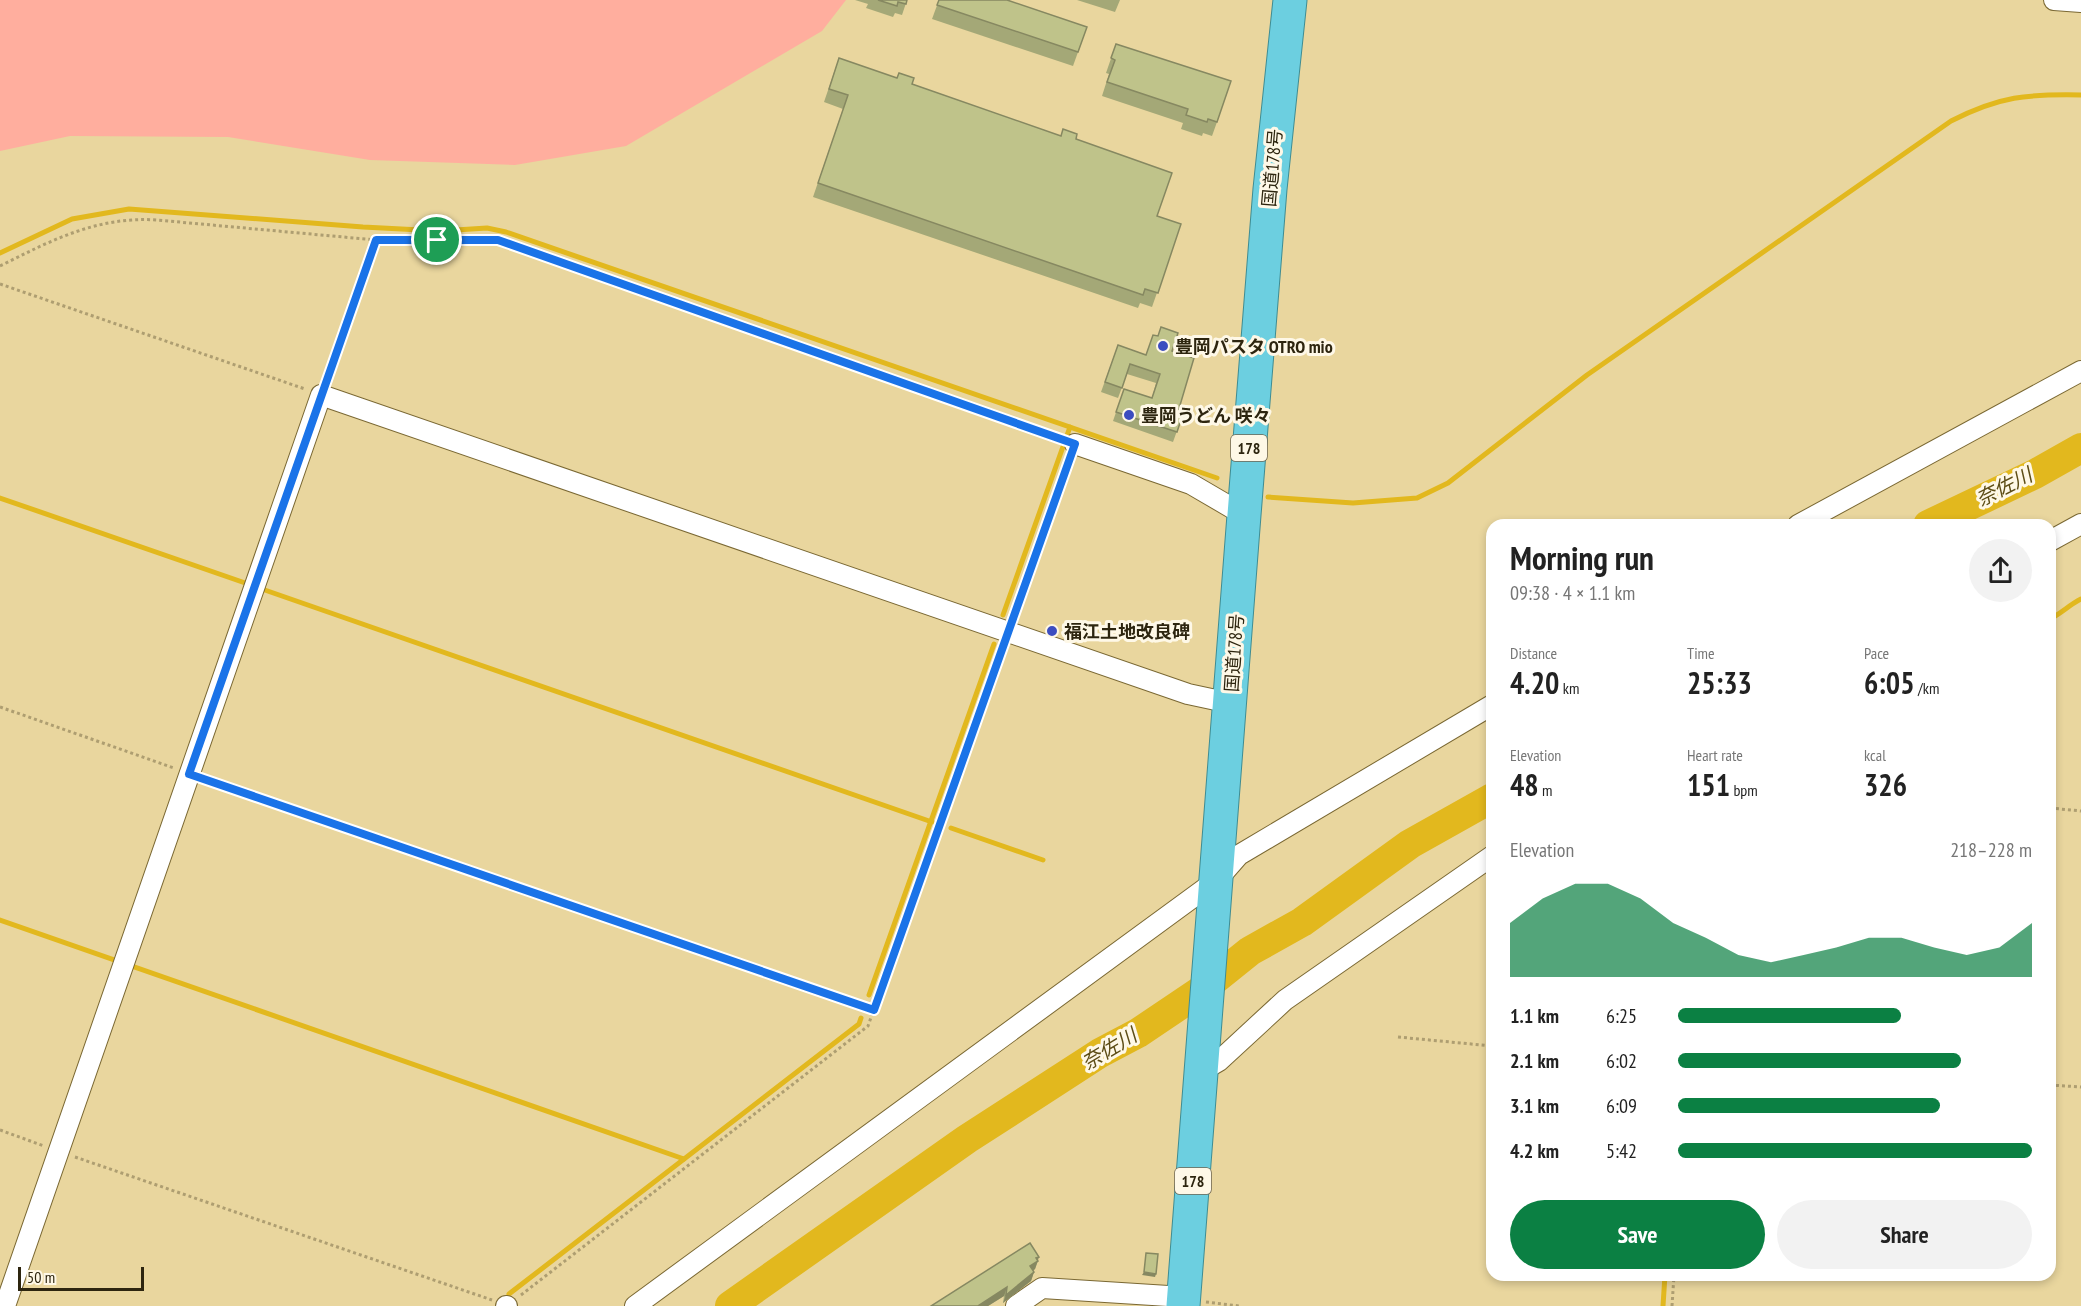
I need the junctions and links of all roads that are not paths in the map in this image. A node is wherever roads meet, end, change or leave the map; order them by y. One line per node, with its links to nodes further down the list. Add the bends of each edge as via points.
1 (1290, 0): 6 (highway, 国道178号 / 178, via 1270,189)
2 (2054, 0): 3 (street)
3 (2081, 2)
4 (2081, 371): 7 (street)
5 (1075, 444): 6 (street, via 1191,484)
6 (1244, 515): 10 (highway, 国道178号 / 178)
7 (1809, 519)
8 (2081, 525): 9 (street)
9 (2056, 538)
10 (1230, 702): 13 (highway, 国道178号 / 178); 16 (street, via 1188,694 321,395)
11 (1486, 709): 13 (street, via 1239,855)
12 (1486, 860): 14 (street, via 1285,1000 1219,1061)
13 (1217, 887): 14 (highway, 国道178号 / 178); 17 (street)
14 (1202, 1063): 15 (highway, 国道178号 / 178)
15 (1184, 1301): 18 (street, via 1042,1288)
16 (5, 1306)
17 (635, 1306)
18 (1016, 1306)

